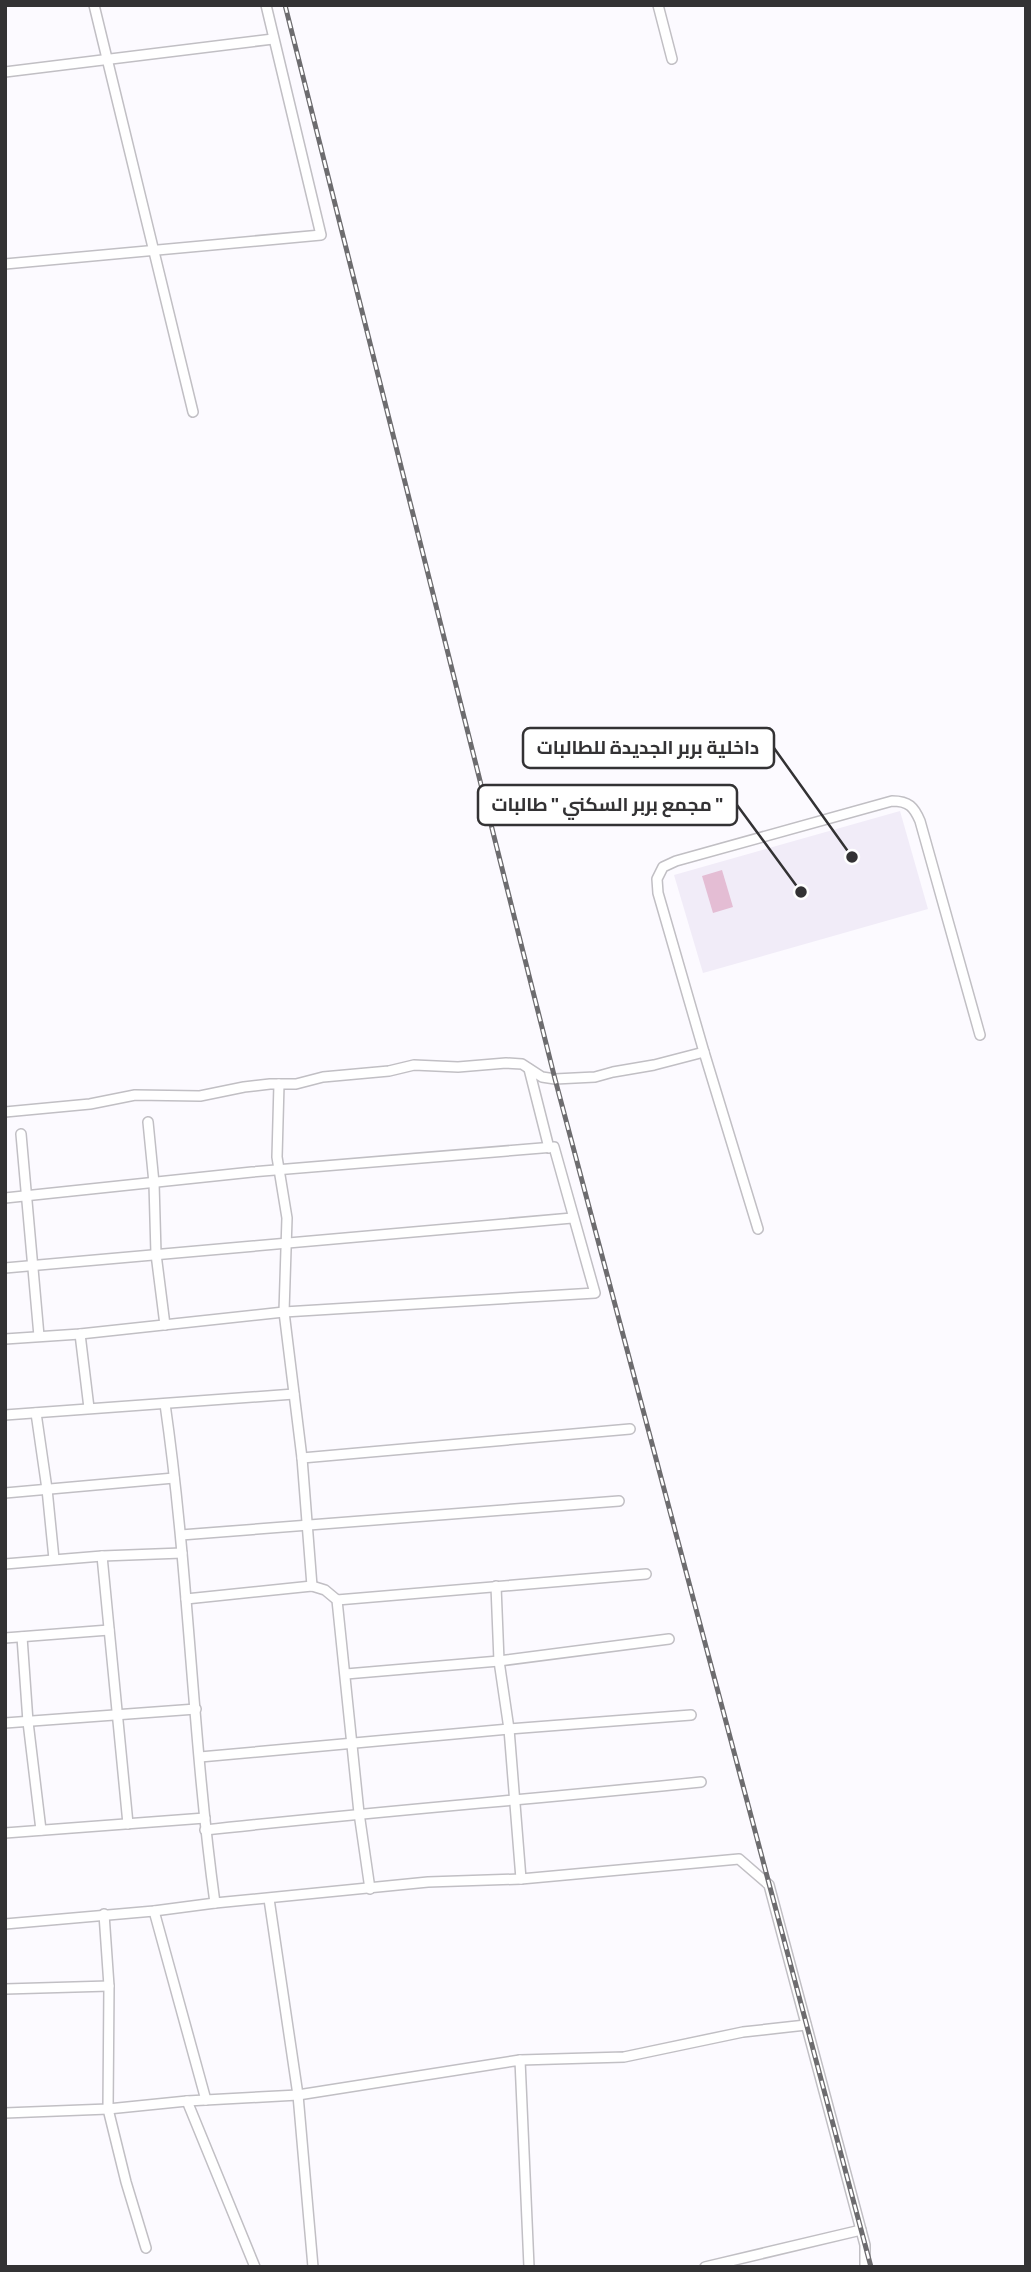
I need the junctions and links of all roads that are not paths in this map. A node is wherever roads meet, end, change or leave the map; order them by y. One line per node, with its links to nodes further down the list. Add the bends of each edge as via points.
1 (94, 5): 5 (street)
2 (266, 5): 4 (street)
3 (658, 5): 6 (street)
4 (273, 39): 5 (street); 8 (street, via 321,235)
5 (107, 58): 7 (street); 8 (street)
6 (672, 59)
7 (5, 72)
8 (154, 250): 9 (street); 10 (street)
9 (5, 264)
10 (193, 412)
11 (980, 1035): 12 (street, via 920,821 914,807 892,801 663,867 657,879 658,893)
12 (704, 1052): 13 (street, via 595,1077 555,1079); 24 (street)
13 (529, 1069): 14 (street, via 506,1063 414,1065); 18 (street)
14 (279, 1084): 15 (street, via 200,1096 135,1095); 19 (street)
15 (5, 1112)
16 (148, 1122): 20 (street)
17 (21, 1134): 21 (street)
18 (549, 1148): 19 (street); 23 (street, via 554,1147)
19 (279, 1170): 20 (street); 25 (street)
20 (154, 1183): 21 (street); 26 (street)
21 (27, 1196): 22 (street); 27 (street)
22 (5, 1198)
23 (572, 1218): 25 (street); 29 (street, via 595,1293)
24 (758, 1229)
25 (286, 1243): 26 (street); 29 (street)
26 (156, 1254): 27 (street); 30 (street)
27 (32, 1265): 28 (street); 32 (street)
28 (5, 1268)
29 (284, 1312): 30 (street); 34 (street)
30 (165, 1325): 31 (street)
31 (80, 1334): 32 (street); 36 (street)
32 (39, 1336): 33 (street)
33 (5, 1339)
34 (294, 1394): 35 (street); 40 (street)
35 (165, 1404): 36 (street); 41 (street)
36 (89, 1408): 37 (street)
37 (36, 1413): 38 (street); 42 (street)
38 (5, 1415)
39 (630, 1429): 40 (street)
40 (302, 1458): 45 (street)
41 (174, 1478): 42 (street); 46 (street)
42 (47, 1489): 43 (street); 49 (street)
43 (5, 1493)
44 (619, 1501): 45 (street)
45 (306, 1525): 46 (street); 52 (street)
46 (181, 1535): 47 (street)
47 (182, 1553): 48 (street); 54 (street)
48 (102, 1556): 49 (street); 56 (street)
49 (54, 1559): 50 (street)
50 (5, 1564)
51 (646, 1574): 53 (street)
52 (312, 1586): 54 (street); 55 (street)
53 (496, 1586): 55 (street); 60 (street)
54 (186, 1600): 62 (street)
55 (337, 1600): 61 (street)
56 (109, 1630): 57 (street); 64 (street)
57 (22, 1637): 58 (street); 65 (street)
58 (5, 1639)
59 (669, 1639): 60 (street)
60 (499, 1661): 61 (street); 67 (street)
61 (346, 1674): 68 (street)
62 (196, 1709): 64 (street); 69 (street)
63 (691, 1715): 67 (street)
64 (118, 1716): 65 (street); 74 (street)
65 (28, 1722): 66 (street); 75 (street)
66 (5, 1723)
67 (509, 1729): 68 (street); 71 (street)
68 (353, 1744): 69 (street); 72 (street)
69 (200, 1756): 73 (street)
70 (701, 1782): 71 (street)
71 (513, 1801): 72 (street); 78 (street)
72 (359, 1813): 76 (street); 79 (street)
73 (205, 1818): 74 (street); 76 (street)
74 (128, 1824): 75 (street)
75 (41, 1830): 77 (street)
76 (205, 1830): 81 (street)
77 (5, 1833)
78 (521, 1879): 79 (street); 87 (street, via 739,1859 769,1885)
79 (370, 1889): 80 (street)
80 (269, 1899): 81 (street); 89 (street)
81 (215, 1903): 82 (street)
82 (154, 1911): 83 (street); 90 (street)
83 (104, 1914): 84 (street); 85 (street)
84 (5, 1924)
85 (109, 1986): 86 (street); 92 (street)
86 (5, 1989)
87 (806, 2025): 88 (street, via 743,2032 624,2057); 94 (street)
88 (520, 2060): 89 (street); 98 (street)
89 (298, 2095): 90 (street); 97 (street)
90 (206, 2100): 91 (street)
91 (187, 2101): 92 (street); 96 (street)
92 (108, 2109): 93 (street); 95 (street)
93 (5, 2113)
94 (861, 2230): 99 (street); 100 (street)
95 (146, 2248)
96 (255, 2267)
97 (313, 2267)
98 (529, 2267)
99 (705, 2267)
100 (864, 2267)

